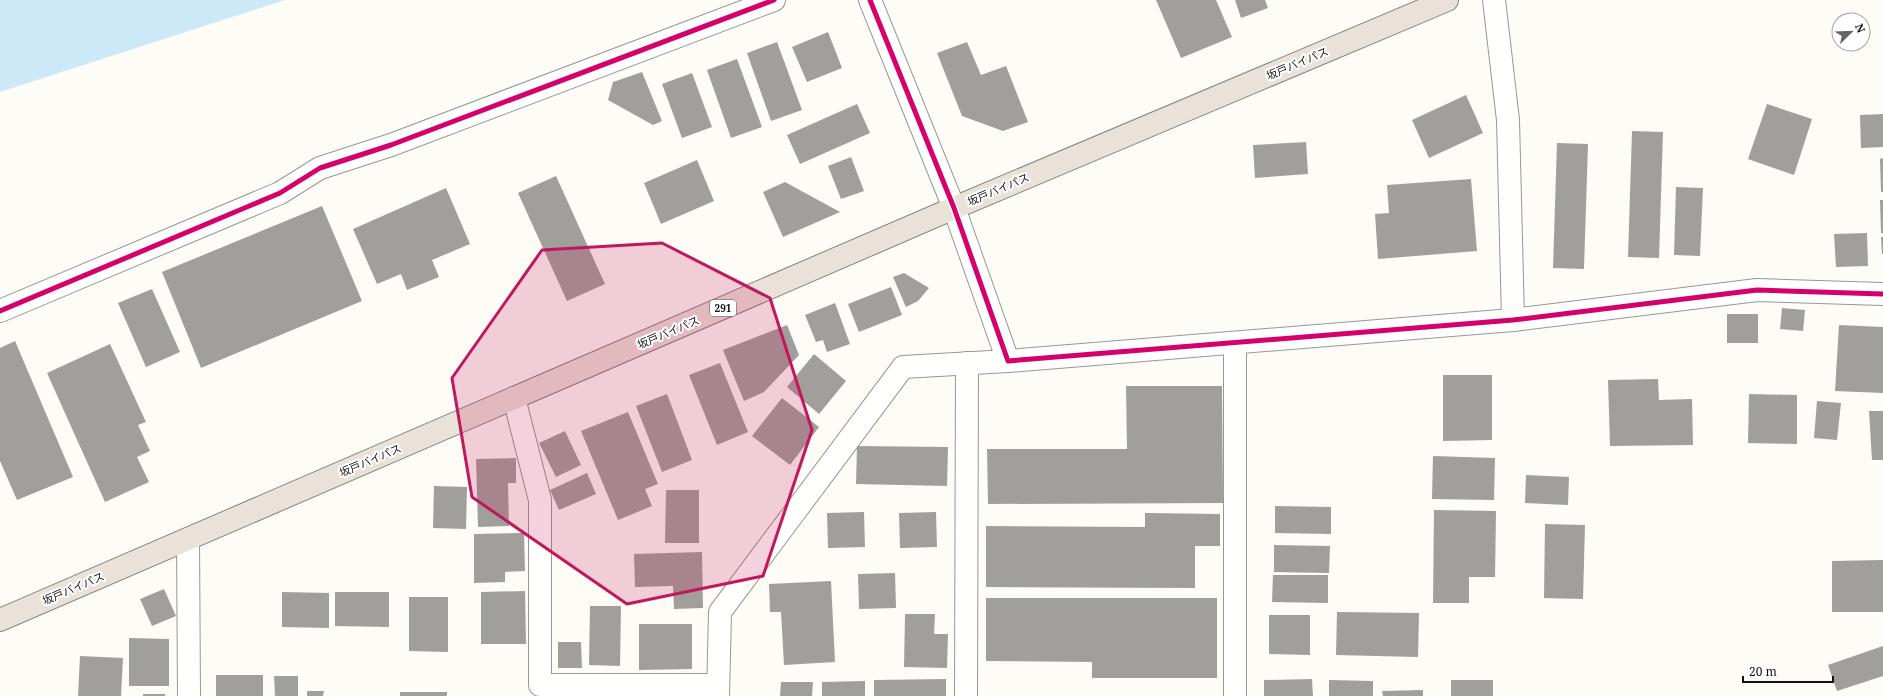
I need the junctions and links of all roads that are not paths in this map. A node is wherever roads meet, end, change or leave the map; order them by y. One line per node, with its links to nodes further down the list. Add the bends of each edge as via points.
1 (774, 0): 7 (street, via 391,145 320,168 280,193)
2 (870, 0): 5 (street)
3 (1447, 0): 5 (highway, 坂戸バイパス / 291)
4 (1494, 0): 8 (street, via 1508,120)
5 (954, 208): 10 (street); 12 (highway, 坂戸バイパス / 291)
6 (1883, 294): 8 (street, via 1757,290)
7 (0, 311)
8 (1514, 320): 9 (street)
9 (1235, 344): 10 (street); 18 (street)
10 (1008, 361): 11 (street)
11 (967, 363): 15 (street, via 903,367 720,612); 17 (street)
12 (514, 398): 13 (highway, 坂戸バイパス / 291); 15 (street, via 540,500 540,686)
13 (188, 539): 14 (highway, 坂戸バイパス / 291); 16 (street)
14 (0, 620)
15 (718, 691)
16 (189, 696)
17 (966, 696)
18 (1235, 696)

